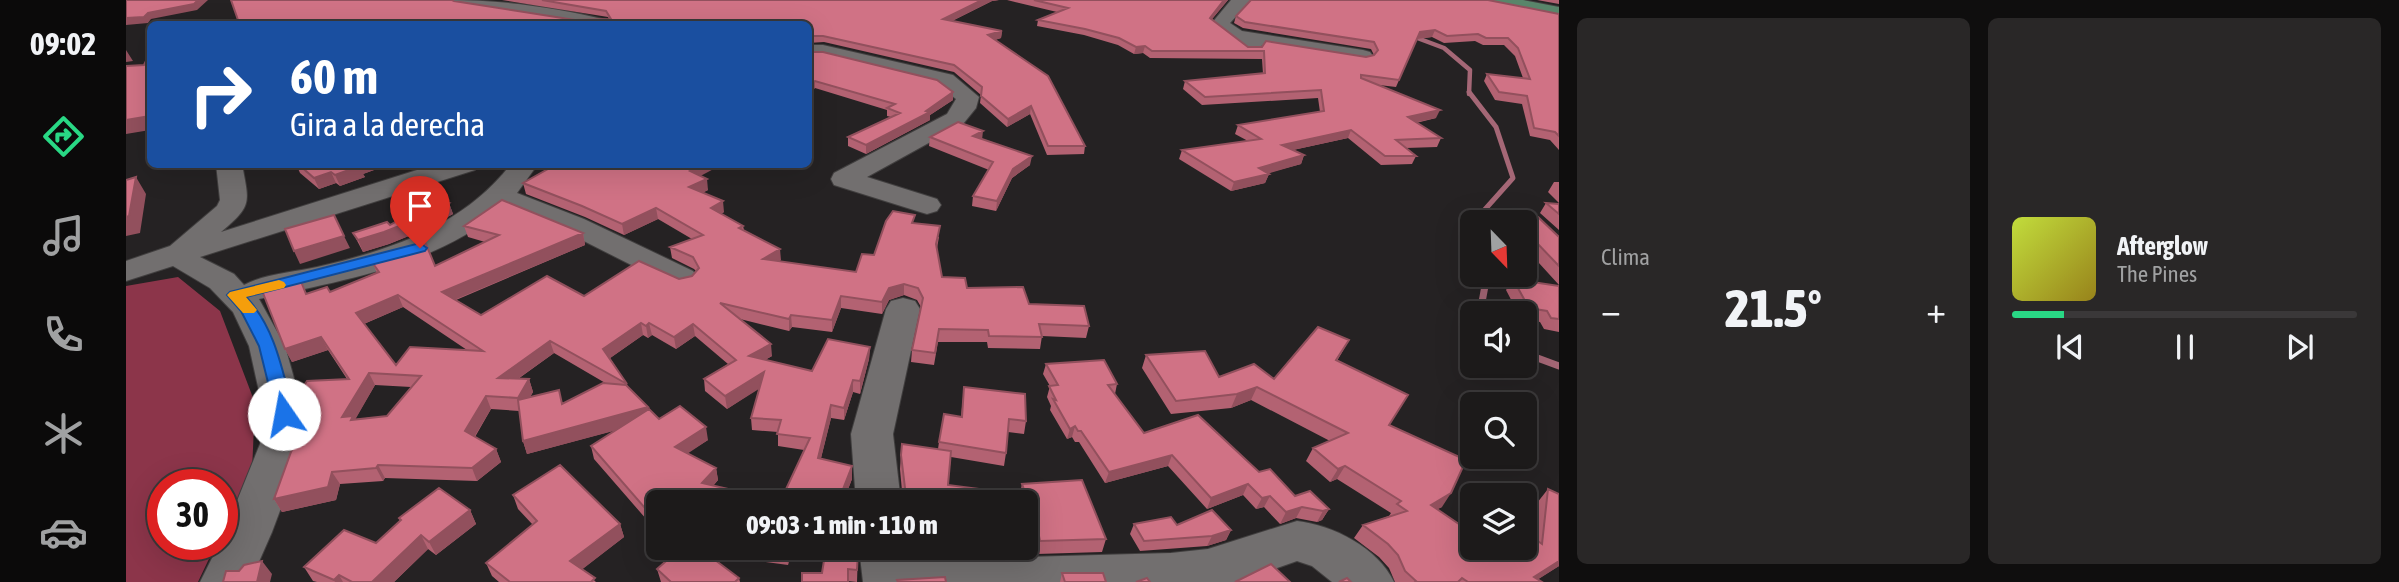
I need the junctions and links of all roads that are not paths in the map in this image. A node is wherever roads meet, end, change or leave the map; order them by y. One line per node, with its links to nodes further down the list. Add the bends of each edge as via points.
1 (456, 0): 5 (street)
2 (1243, 0): 6 (street, via 1220,24)
3 (1493, 0): 4 (main road)
4 (1556, 10)
5 (586, 21)
6 (1239, 36): 7 (street, via 1270,62); 9 (street)
7 (1255, 50)
8 (812, 51): 14 (street, via 946,80 968,97 955,119 844,179)
9 (1363, 56)
10 (230, 168): 15 (street, via 234,200 230,210)
11 (453, 168): 15 (street)
12 (523, 168): 13 (street)
13 (501, 197): 17 (street, via 574,225); 18 (street, via 452,234 420,248)
14 (927, 205)
15 (181, 253): 16 (street); 18 (street, via 187,263 222,281)
16 (126, 271)
17 (682, 278)
18 (235, 295): 22 (street, via 248,308 267,346 284,414 271,476)
19 (903, 309): 20 (street, via 872,434)
20 (877, 490)
21 (885, 560): 23 (street)
22 (225, 582)
23 (888, 582): 24 (street)
24 (896, 582)
25 (909, 582): 26 (street, via 1171,575 1208,571 1297,541 1329,551)
26 (1369, 582)

